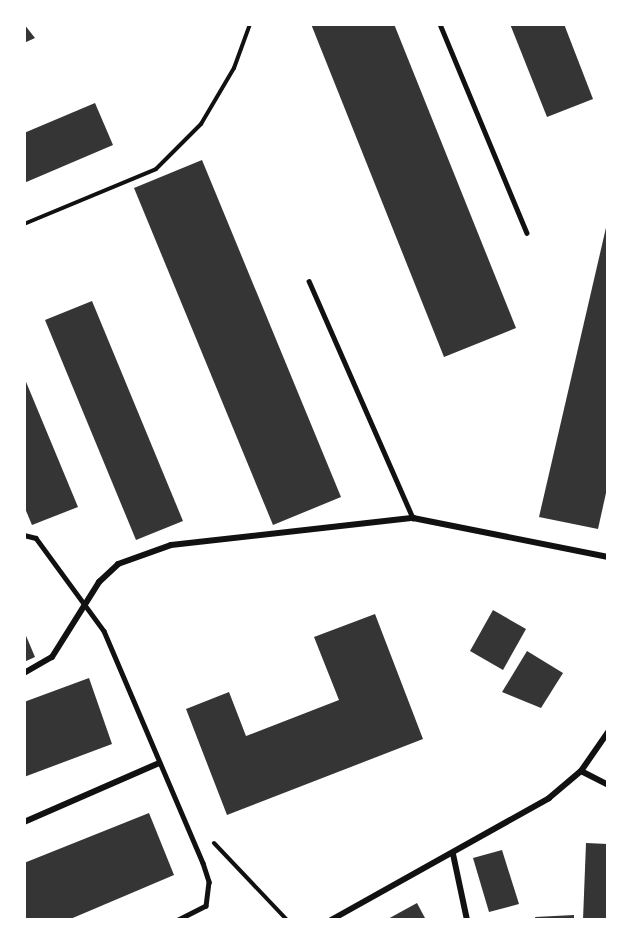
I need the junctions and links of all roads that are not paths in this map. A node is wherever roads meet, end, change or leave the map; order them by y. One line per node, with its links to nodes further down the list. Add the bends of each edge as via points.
1 (440, 24): 2 (lane)
2 (527, 233)
3 (309, 281): 4 (lane)
4 (413, 518): 6 (street); 7 (street, via 142,551 118,564)
5 (24, 535): 7 (lane, via 36,538)
6 (608, 557)
7 (86, 605): 8 (street, via 52,657); 10 (lane, via 104,631)
8 (24, 673)
9 (608, 732): 11 (street)
10 (159, 763): 13 (street); 15 (lane, via 209,882 206,906)
11 (581, 771): 12 (street); 14 (street, via 549,798)
12 (608, 785)
13 (24, 822)
14 (453, 854): 16 (street); 17 (street)
15 (178, 920)
16 (331, 920)
17 (467, 920)

